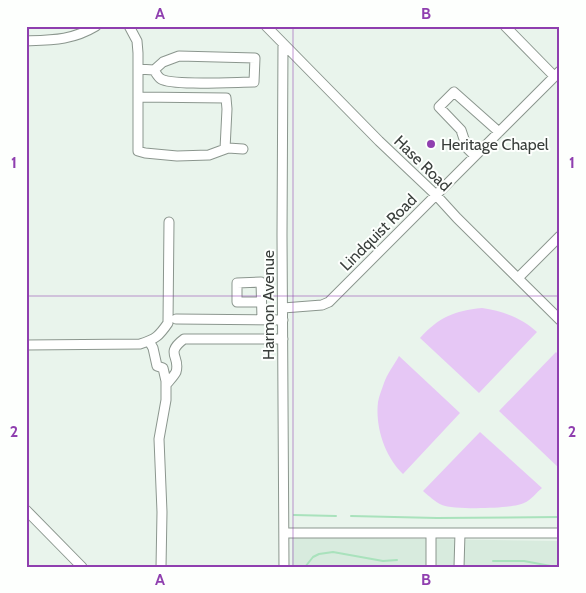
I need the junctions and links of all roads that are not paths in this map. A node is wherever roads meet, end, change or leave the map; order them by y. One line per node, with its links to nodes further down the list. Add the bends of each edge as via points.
1 (96, 26): 5 (street, via 70,38)
2 (129, 26): 7 (street, via 136,40)
3 (266, 26): 6 (street, Hase Road)
4 (505, 26): 9 (street)
5 (26, 40)
6 (283, 44): 15 (street, Hase Road); 21 (street, Harmon Avenue)
7 (138, 69): 8 (street); 10 (street)
8 (154, 70): 8 (street, via 161,79 172,82 254,82 254,58 179,56 163,62)
9 (557, 74): 11 (street, Lindquist Road)
10 (138, 96): 12 (street, via 226,98); 12 (street, via 138,151 177,156 209,155)
11 (498, 132): 14 (street, Lindquist Road); 14 (street, via 454,92 439,107 461,130 467,148)
12 (225, 149): 13 (street)
13 (243, 149)
14 (475, 156): 15 (street, Lindquist Road)
15 (436, 194): 18 (street, Hase Road); 21 (street, Lindquist Road, via 330,302)
16 (170, 222): 28 (street, via 168,323)
17 (560, 236): 18 (street)
18 (518, 278): 22 (street, Hase Road)
19 (261, 302): 24 (street)
20 (560, 305): 22 (street)
21 (283, 308): 25 (street, Harmon Avenue)
22 (552, 312): 26 (street, Hase Road)
23 (176, 319): 24 (street)
24 (262, 319): 25 (street)
25 (283, 320): 27 (street, Harmon Avenue)
26 (560, 320)
27 (283, 339): 30 (street, via 184,338 174,350 176,372); 32 (street, Harmon Avenue)
28 (149, 341): 29 (street, via 140,344); 30 (street)
29 (26, 345)
30 (166, 385): 37 (street, via 159,439)
31 (26, 510): 36 (street)
32 (284, 533): 33 (street); 38 (street, Harmon Avenue)
33 (431, 533): 35 (street); 39 (street)
34 (560, 533): 35 (street)
35 (460, 534): 40 (street)
36 (82, 567)
37 (161, 567)
38 (284, 567)
39 (432, 567)
40 (459, 567)

